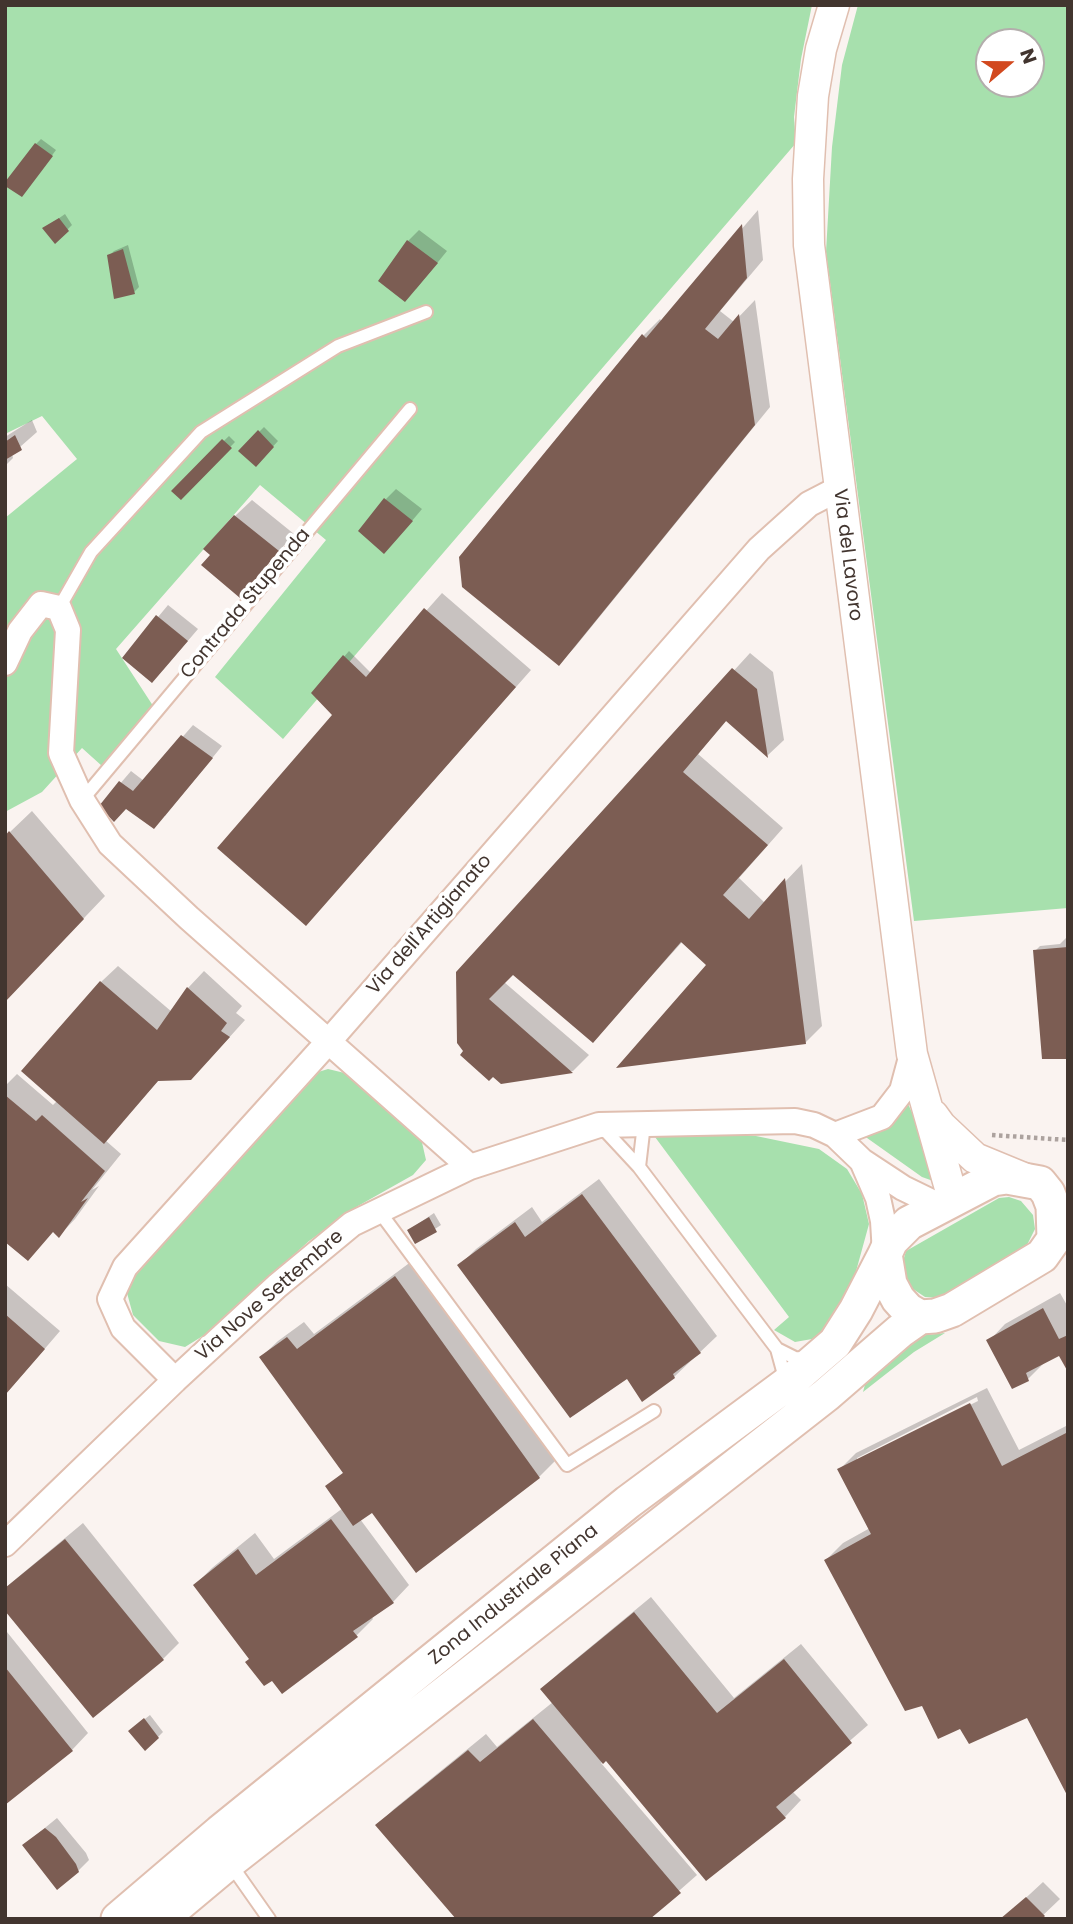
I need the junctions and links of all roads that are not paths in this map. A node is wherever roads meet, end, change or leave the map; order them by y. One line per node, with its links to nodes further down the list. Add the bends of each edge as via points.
1 (834, 5): 4 (street, Via del Lavoro, via 813,96 808,232)
2 (426, 312): 5 (lane, via 338,346 201,432 91,552)
3 (410, 409): 7 (lane, Contrada Stupenda)
4 (838, 489): 8 (street, Via dell'Artigianato, via 809,504 759,549); 9 (street, Via del Lavoro)
5 (60, 608): 6 (street, via 41,604 20,631); 7 (street, via 68,630 61,753)
6 (5, 663)
7 (82, 800): 8 (street, via 110,844)
8 (329, 1041): 15 (street); 25 (street, Via dell'Artigianato, via 125,1267 110,1299 123,1328)
9 (912, 1054): 10 (street, Via del Lavoro); 13 (street, via 902,1090 882,1117)
10 (925, 1104): 17 (street, Via del Lavoro, via 975,1158); 18 (street, Via del Lavoro, via 939,1142)
11 (644, 1124): 12 (street, Via Nove Settembre); 13 (street, Via Nove Settembre, via 795,1121); 16 (lane)
12 (599, 1125): 15 (street, Via Nove Settembre); 16 (lane)
13 (835, 1135): 14 (street, Via Nove Settembre)
14 (862, 1161): 18 (street, Via Nove Settembre, via 903,1188); 21 (street, Via Nove Settembre, via 878,1198)
15 (470, 1167): 19 (street, Via Nove Settembre)
16 (639, 1167): 23 (lane)
17 (1045, 1182): 18 (main road, Zona Industriale Piana, via 993,1179); 20 (main road, via 1053,1206)
18 (946, 1203): 21 (main road, Zona Industriale Piana, via 898,1232)
19 (379, 1211): 25 (street, Via Nove Settembre, via 352,1224 277,1286); 27 (lane, via 567,1465)
20 (1055, 1249): 22 (main road, via 952,1310)
21 (885, 1254): 22 (main road, via 890,1284 898,1299); 24 (main road, Zona Industriale Piana, via 835,1343)
22 (920, 1317): 29 (main road, Zona Industriale Piana)
23 (777, 1349): 24 (lane, via 795,1358); 26 (lane)
24 (817, 1359): 26 (main road, Zona Industriale Piana)
25 (175, 1380): 28 (street, Via Nove Settembre)
26 (786, 1384): 30 (main road, Zona Industriale Piana, via 628,1502)
27 (654, 1411)
28 (5, 1544)
29 (229, 1862): 31 (main road, Zona Industriale Piana); 32 (lane)
30 (118, 1919)
31 (161, 1919)
32 (269, 1919)

